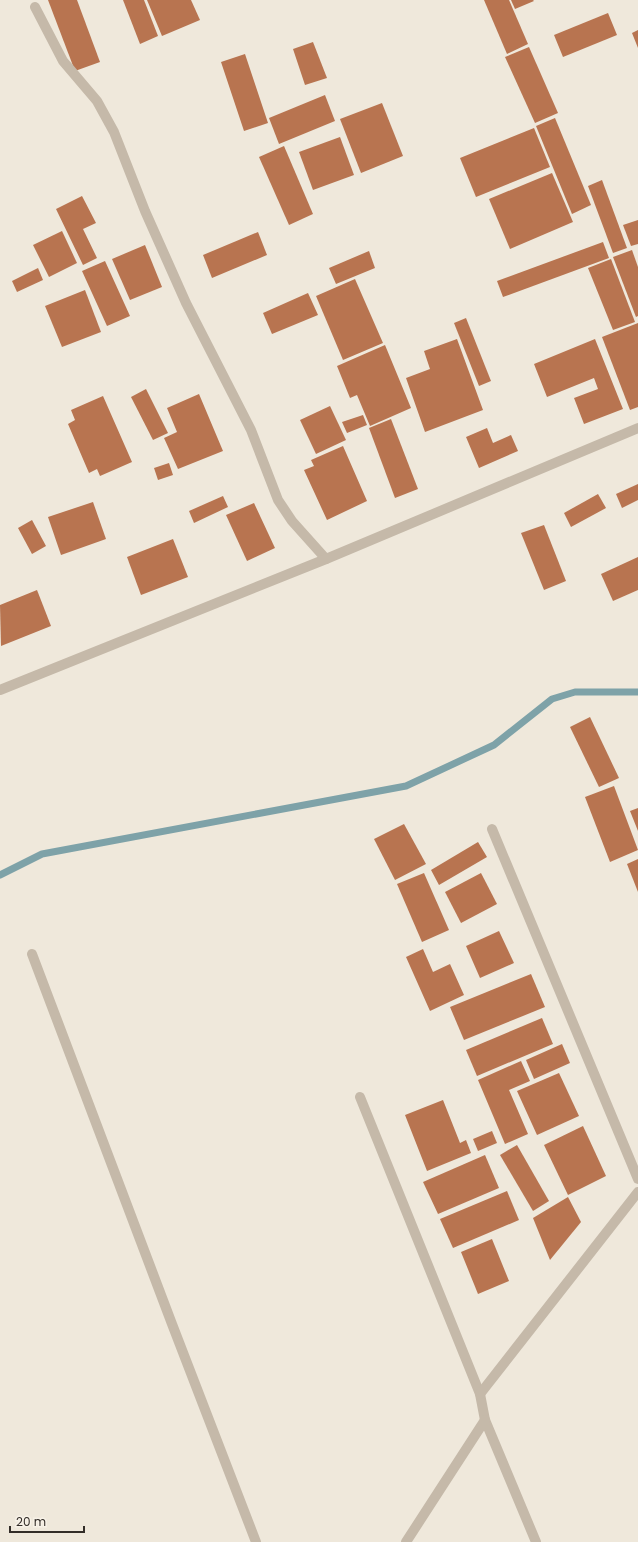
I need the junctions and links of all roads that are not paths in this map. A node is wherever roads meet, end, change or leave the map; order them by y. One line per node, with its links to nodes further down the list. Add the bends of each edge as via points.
1 (35, 7): 3 (street, via 63,62 97,101 114,132 145,211 186,303 251,430 278,500 292,521)
2 (638, 428): 3 (street)
3 (326, 559): 4 (street)
4 (0, 690)
5 (492, 829): 8 (street)
6 (32, 954): 12 (street)
7 (360, 1097): 10 (street)
8 (638, 1179)
9 (638, 1192): 10 (street)
10 (480, 1394): 11 (street)
11 (485, 1420): 13 (street); 14 (street)
12 (256, 1542)
13 (406, 1542)
14 (536, 1542)

